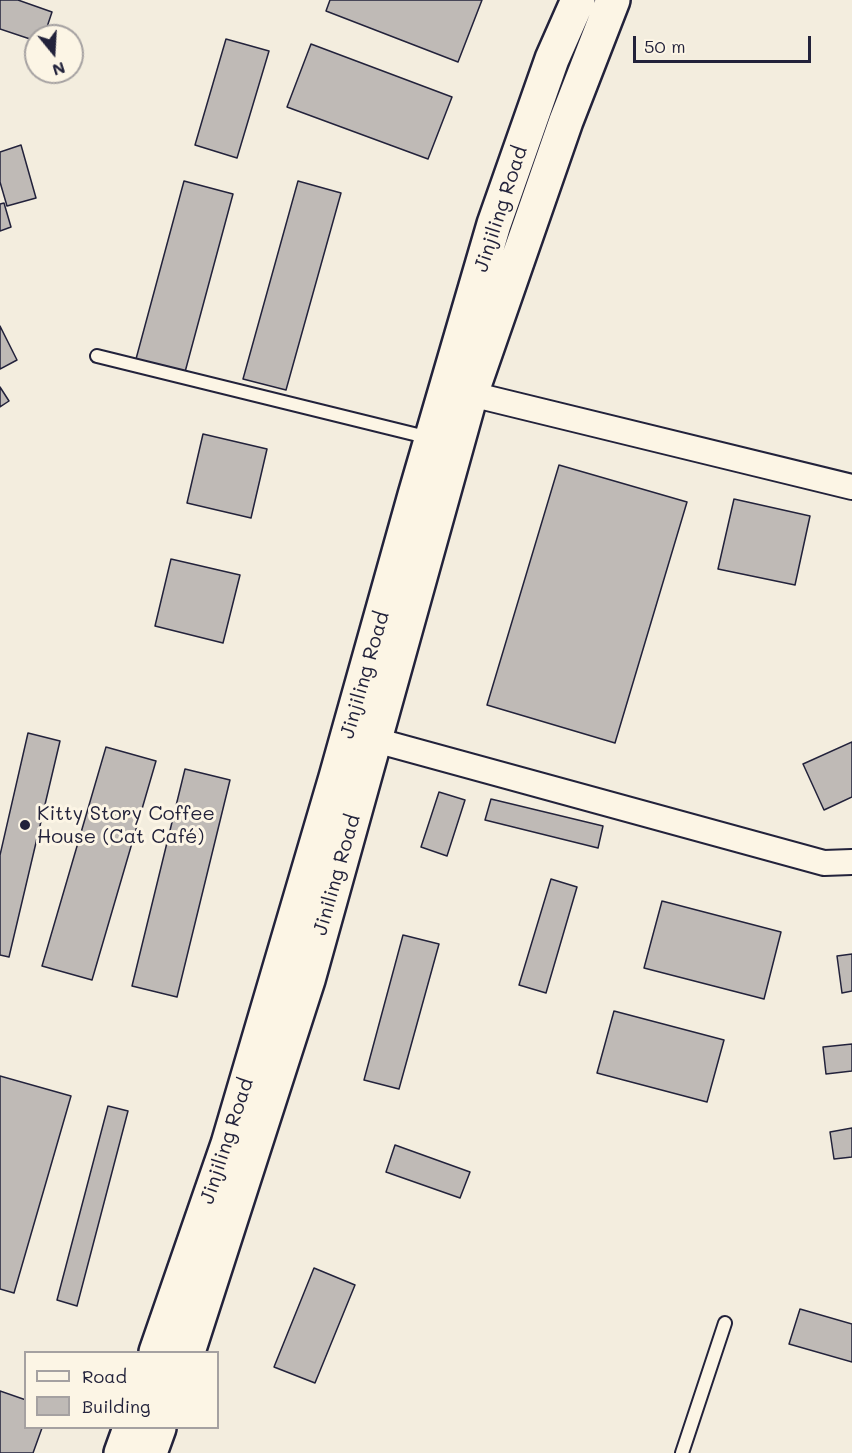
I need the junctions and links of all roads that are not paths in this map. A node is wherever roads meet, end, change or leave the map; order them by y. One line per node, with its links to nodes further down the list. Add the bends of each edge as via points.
1 (578, 0): 5 (main road, Jinjiling Road, via 552,59 494,224)
2 (613, 0): 4 (main road, Jinjiling Road, via 566,121)
3 (97, 356): 5 (lane)
4 (471, 394): 6 (street); 7 (main road, Jiniling Road)
5 (432, 438): 10 (main road, Jinjiling Road, via 228,1144)
6 (852, 487)
7 (375, 740): 8 (street, via 824,863); 11 (main road, Jiniling Road, via 308,980)
8 (852, 862)
9 (725, 1323): 16 (lane)
10 (157, 1351)
11 (189, 1351)
12 (130, 1429): 14 (main road)
13 (159, 1429): 15 (main road)
14 (121, 1453)
15 (150, 1453)
16 (681, 1453)

